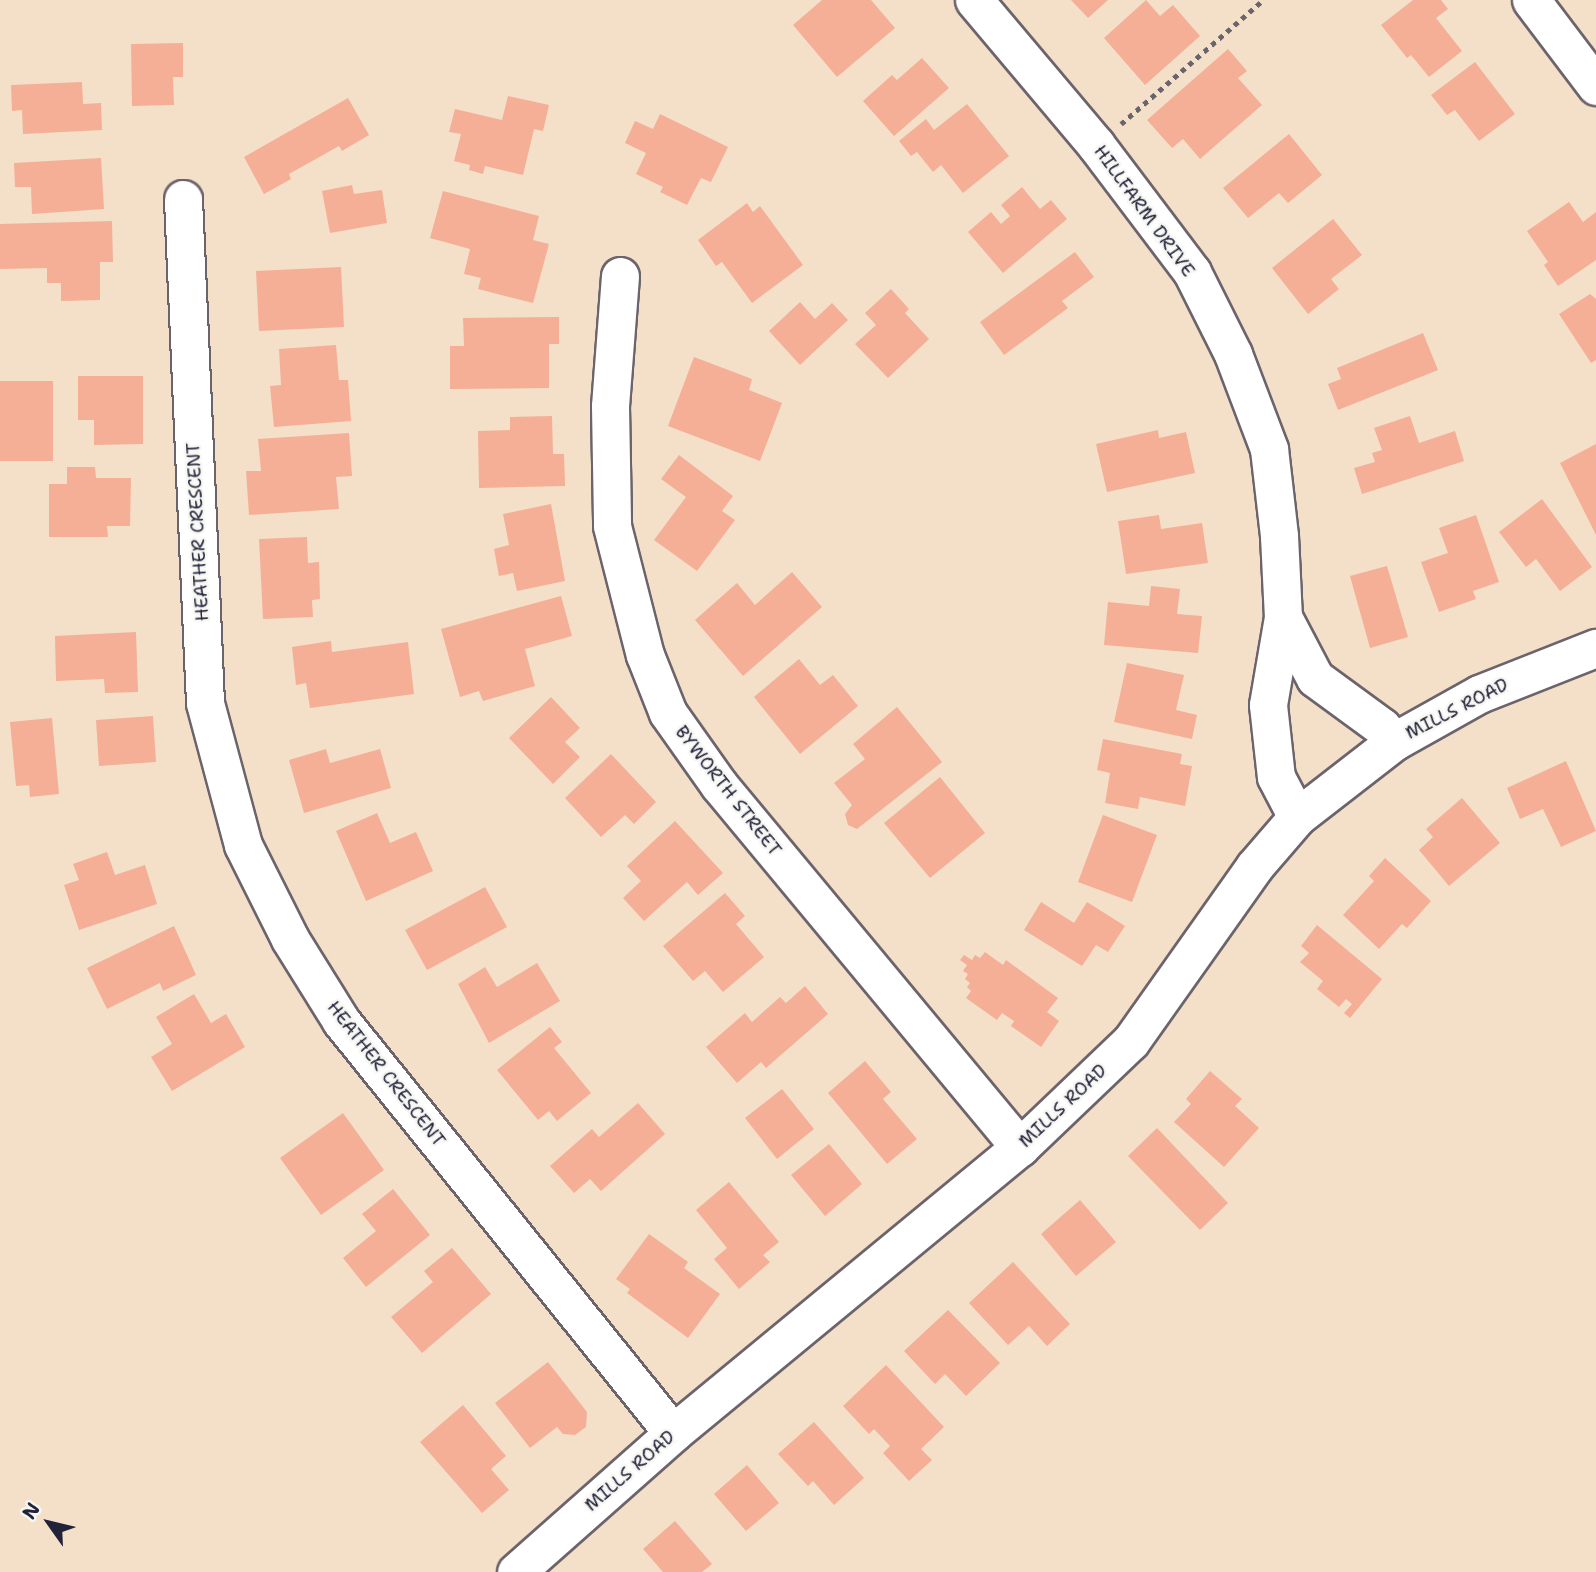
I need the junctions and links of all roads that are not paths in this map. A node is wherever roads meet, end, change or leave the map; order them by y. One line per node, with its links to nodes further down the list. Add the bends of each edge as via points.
1 (974, 0): 6 (street, HILLFARM DRIVE, via 1096,145 1192,272 1233,354 1269,449)
2 (1531, 0): 3 (street)
3 (1596, 86)
4 (183, 199): 11 (street, HEATHER CRESCENT, via 205,702 243,845 290,939 341,1021)
5 (620, 276): 10 (street, BYWORTH STREET, via 610,406 612,526 645,655 668,713 719,785)
6 (1283, 617): 8 (street, HILLFARM DRIVE, via 1315,678); 9 (street, HILLFARM DRIVE, via 1268,705 1276,777)
7 (1596, 648): 8 (street, MILLS ROAD, via 1479,694)
8 (1395, 741): 9 (street, MILLS ROAD)
9 (1297, 817): 10 (street, MILLS ROAD, via 1254,867 1131,1041)
10 (1020, 1147): 11 (street, MILLS ROAD)
11 (673, 1433): 12 (street, MILLS ROAD)
12 (516, 1572)

